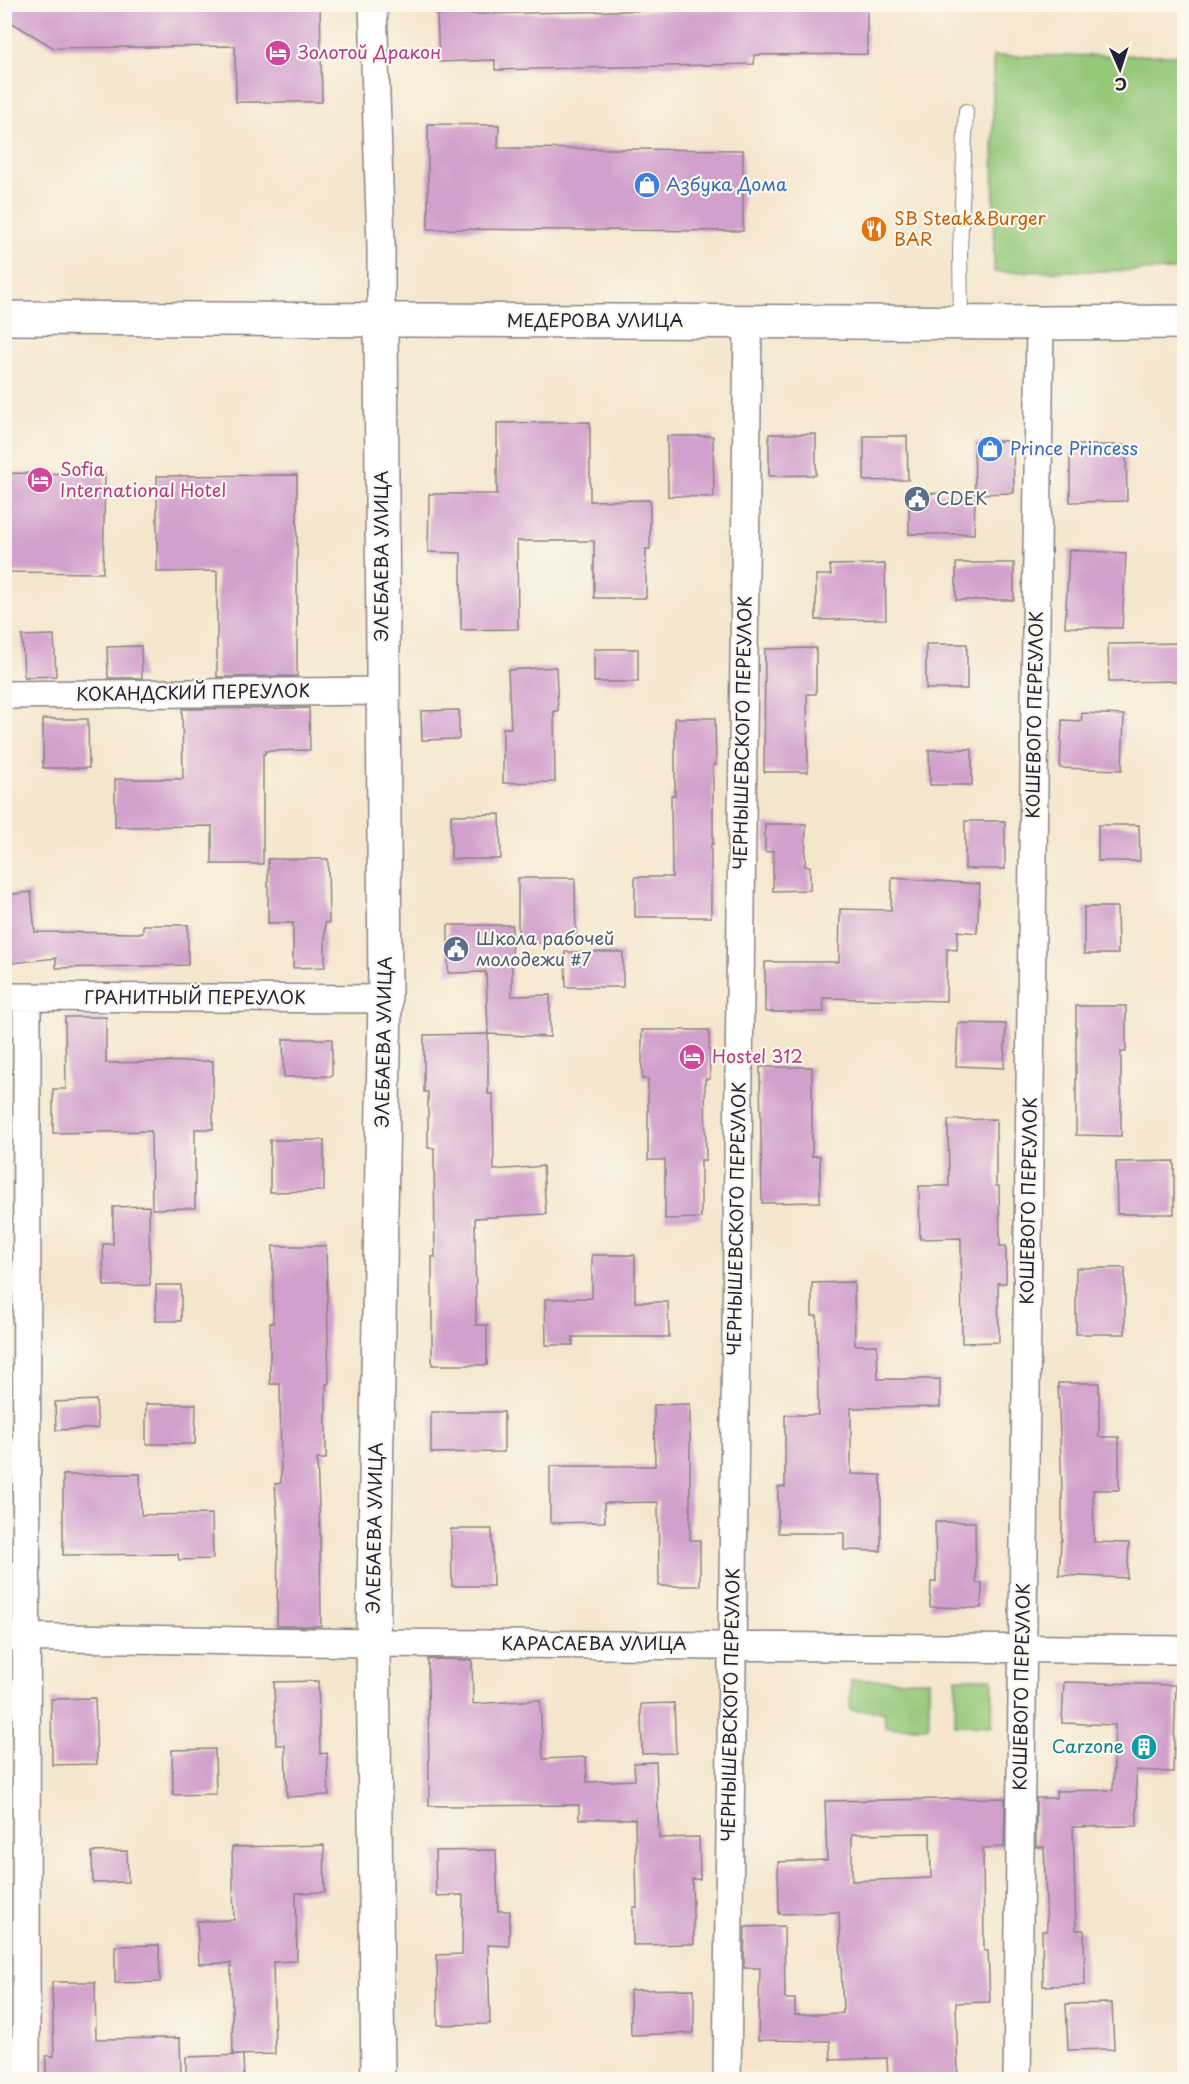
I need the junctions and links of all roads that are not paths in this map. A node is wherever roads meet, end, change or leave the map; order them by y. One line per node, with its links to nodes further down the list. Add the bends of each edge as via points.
1 (373, 4): 4 (street, ЭЛЕБАЕВА УЛИЦА)
2 (966, 111): 7 (lane)
3 (4, 318): 4 (street, МЕДЕРОВА УЛИЦА)
4 (381, 320): 5 (street, МЕДЕРОВА УЛИЦА); 9 (street, ЭЛЕБАЕВА УЛИЦА)
5 (748, 322): 7 (street, МЕДЕРОВА УЛИЦА); 15 (street, ЧЕРНЫШЕВСКОГО ПЕРЕУЛОК)
6 (1185, 322): 8 (street, МЕДЕРОВА УЛИЦА)
7 (961, 323): 8 (street, МЕДЕРОВА УЛИЦА)
8 (1040, 323): 16 (street, КОШЕВОГО ПЕРЕУЛОК)
9 (382, 691): 10 (street, КОКАНДСКИЙ ПЕРЕУЛОК); 12 (street, ЭЛЕБАЕВА УЛИЦА)
10 (4, 695)
11 (16, 997): 12 (street, ГРАНИТНЫЙ ПЕРЕУЛОК); 13 (street)
12 (385, 999): 14 (street, ЭЛЕБАЕВА УЛИЦА)
13 (16, 1637): 14 (street, КАРАСАЕВА УЛИЦА); 18 (street)
14 (373, 1643): 15 (street, КАРАСАЕВА УЛИЦА); 19 (street, ЭЛЕБАЕВА УЛИЦА)
15 (732, 1645): 16 (street, КАРАСАЕВА УЛИЦА); 20 (street, ЧЕРНЫШЕВСКОГО ПЕРЕУЛОК)
16 (1023, 1648): 17 (street, КАРАСАЕВА УЛИЦА); 21 (street, КОШЕВОГО ПЕРЕУЛОК)
17 (1185, 1650)
18 (26, 2079)
19 (378, 2079)
20 (726, 2079)
21 (1017, 2079)

